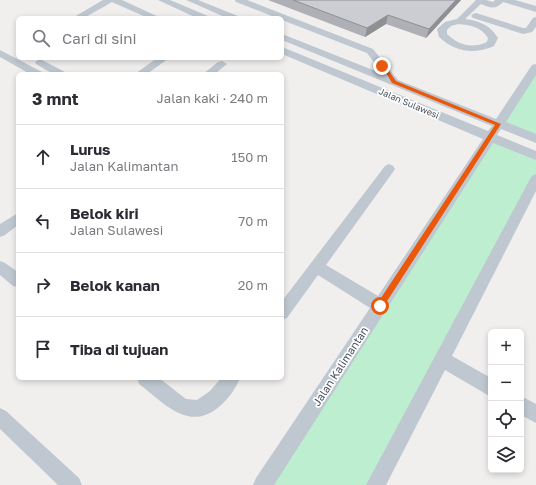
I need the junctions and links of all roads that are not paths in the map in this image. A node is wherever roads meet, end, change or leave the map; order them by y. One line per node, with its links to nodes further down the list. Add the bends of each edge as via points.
1 (109, 0): 10 (street)
2 (115, 0): 11 (street)
3 (162, 0): 12 (street)
4 (190, 0): 13 (street)
5 (239, 0): 14 (street)
6 (506, 0): 9 (street)
7 (481, 1): 8 (street); 15 (street)
8 (497, 3): 15 (street)
9 (536, 9)
10 (81, 16)
11 (151, 16)
12 (200, 16)
13 (230, 16)
14 (280, 16)
15 (478, 17): 17 (street, via 527,31); 18 (street); 18 (street, via 470,22); 18 (street, via 493,38 491,44 483,48 458,47 448,42 442,35 442,28)
16 (284, 18): 30 (street, via 370,51)
17 (536, 20)
18 (458, 21)
19 (284, 38): 30 (street, Jalan Sulawesi)
20 (284, 51): 32 (street, Jalan Sulawesi)
21 (0, 53): 26 (street)
22 (161, 60): 28 (street)
23 (40, 62): 27 (street)
24 (222, 64): 29 (street)
25 (536, 67): 31 (street, Jalan Kalimantan)
26 (34, 72)
27 (58, 72)
28 (143, 72)
29 (211, 72)
30 (394, 82): 31 (street, Jalan Sulawesi)
31 (499, 124): 32 (street, Jalan Kalimantan); 33 (street, Jalan Sulawesi)
32 (490, 137): 34 (street, Jalan Sulawesi); 42 (street, Jalan Kalimantan)
33 (536, 140)
34 (536, 156)
35 (389, 169): 40 (street)
36 (536, 179): 44 (street)
37 (16, 220): 38 (street)
38 (0, 232)
39 (0, 267): 41 (street)
40 (318, 267): 42 (street); 43 (street)
41 (16, 279)
42 (380, 306): 52 (street, Jalan Kalimantan)
43 (284, 310)
44 (442, 359): 47 (street); 53 (street)
45 (148, 380): 46 (street, via 181,406 196,410 206,407 216,399)
46 (230, 380)
47 (488, 386)
48 (524, 407): 49 (street)
49 (536, 414)
50 (0, 417): 51 (street)
51 (72, 485)
52 (263, 485)
53 (376, 485)

